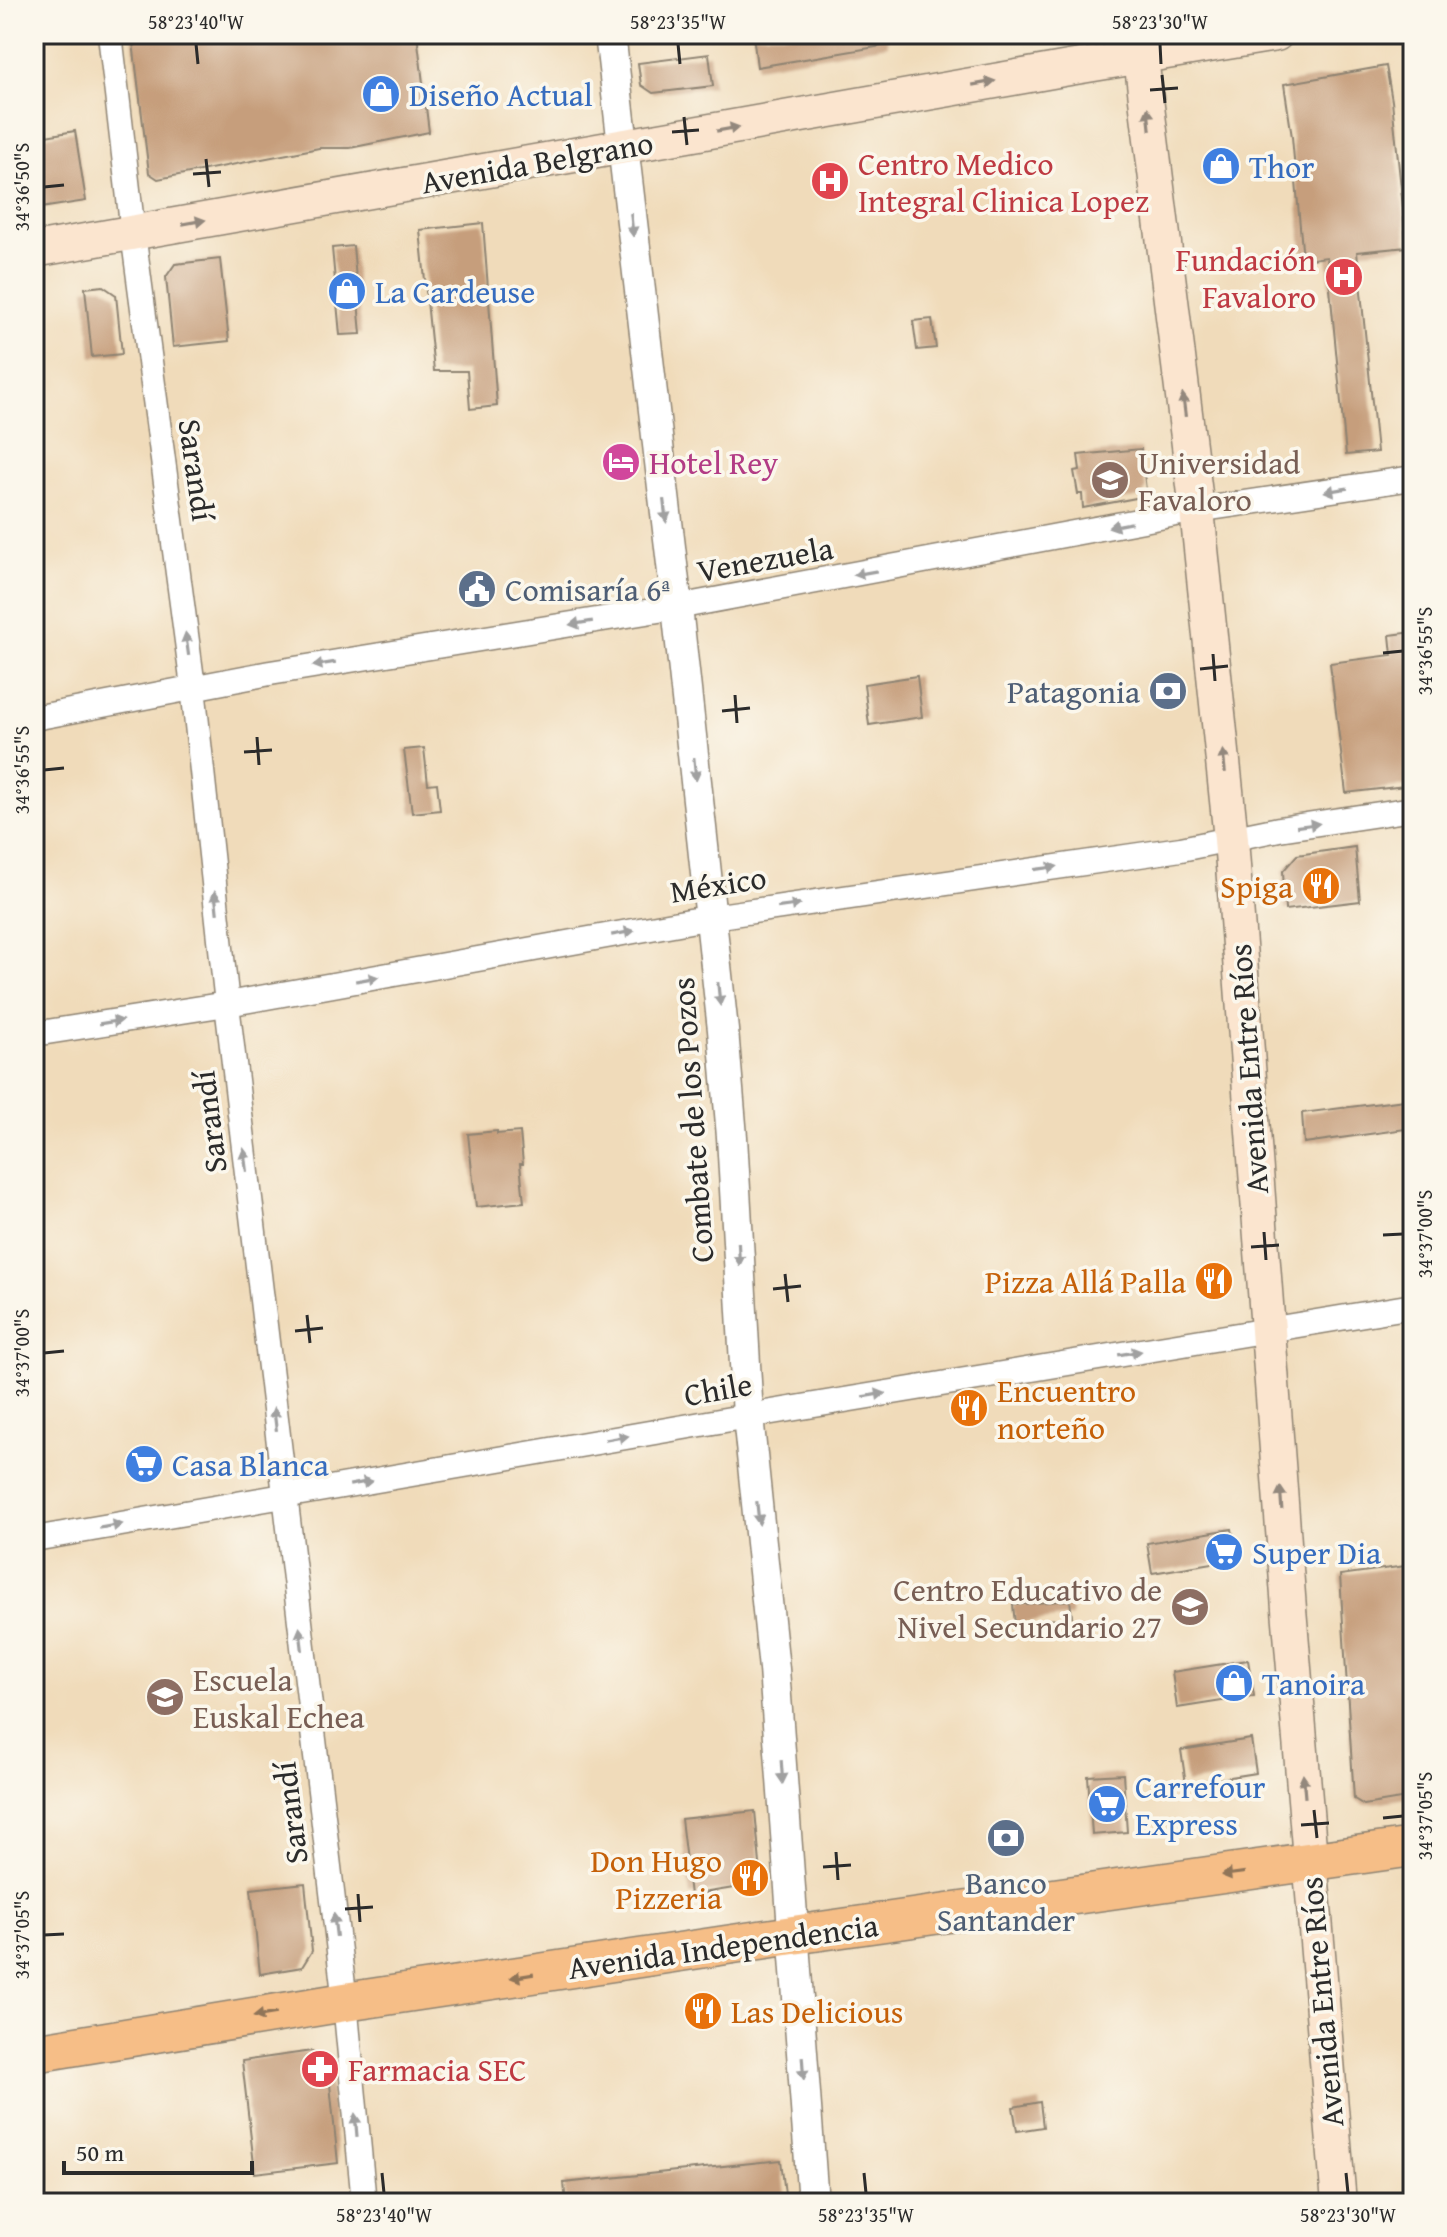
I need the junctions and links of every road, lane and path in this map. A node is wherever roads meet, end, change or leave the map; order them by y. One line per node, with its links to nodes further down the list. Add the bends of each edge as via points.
1 (110, 34): 6 (street, Sarandí)
2 (610, 34): 5 (street, Combate de los Pozos)
3 (1276, 34): 4 (main road, Avenida Belgrano)
4 (1140, 46): 5 (main road, Avenida Belgrano, one-way to 4, via 1069,68); 9 (main road, Avenida Entre Ríos, one-way to 4)
5 (624, 147): 6 (main road, Avenida Belgrano, one-way to 5); 10 (street, Combate de los Pozos, one-way to 10)
6 (133, 233): 7 (main road, Avenida Belgrano); 11 (street, Sarandí, one-way to 6)
7 (34, 250)
8 (1413, 478): 9 (street, Venezuela, one-way to 9)
9 (1197, 510): 10 (street, Venezuela, one-way to 10); 14 (main road, Avenida Entre Ríos, one-way to 9)
10 (677, 607): 11 (street, Venezuela, one-way to 11); 15 (street, Combate de los Pozos, one-way to 15)
11 (193, 687): 12 (street, Venezuela); 16 (street, Sarandí, one-way to 11)
12 (34, 718)
13 (1413, 809): 14 (street, México, one-way to 13)
14 (1231, 839): 15 (street, México, one-way to 14); 19 (main road, Avenida Entre Ríos)
15 (712, 917): 16 (street, México, one-way to 15); 20 (street, Combate de los Pozos, one-way to 20, via 732,1137)
16 (227, 1004): 17 (street, México, one-way to 16); 21 (street, Sarandí, one-way to 16)
17 (34, 1034)
18 (1413, 1306): 19 (street, Chile)
19 (1268, 1330): 20 (street, Chile, one-way to 19); 24 (main road, Avenida Entre Ríos, one-way to 19)
20 (748, 1416): 21 (street, Chile, one-way to 20); 25 (street, Combate de los Pozos, one-way to 25, via 774,1669)
21 (284, 1496): 22 (street, Chile, one-way to 21); 26 (street, Sarandí, one-way to 21)
22 (34, 1539)
23 (1413, 1847): 24 (main road, Avenida Independencia)
24 (1310, 1863): 25 (main road, Avenida Independencia, one-way to 25); 30 (main road, Avenida Entre Ríos)
25 (793, 1935): 26 (main road, Avenida Independencia, one-way to 26); 29 (street, Combate de los Pozos, one-way to 29)
26 (345, 2002): 27 (main road, Avenida Independencia, one-way to 27); 28 (street, Sarandí, one-way to 26)
27 (34, 2053)
28 (364, 2203)
29 (813, 2203)
30 (1339, 2203)

